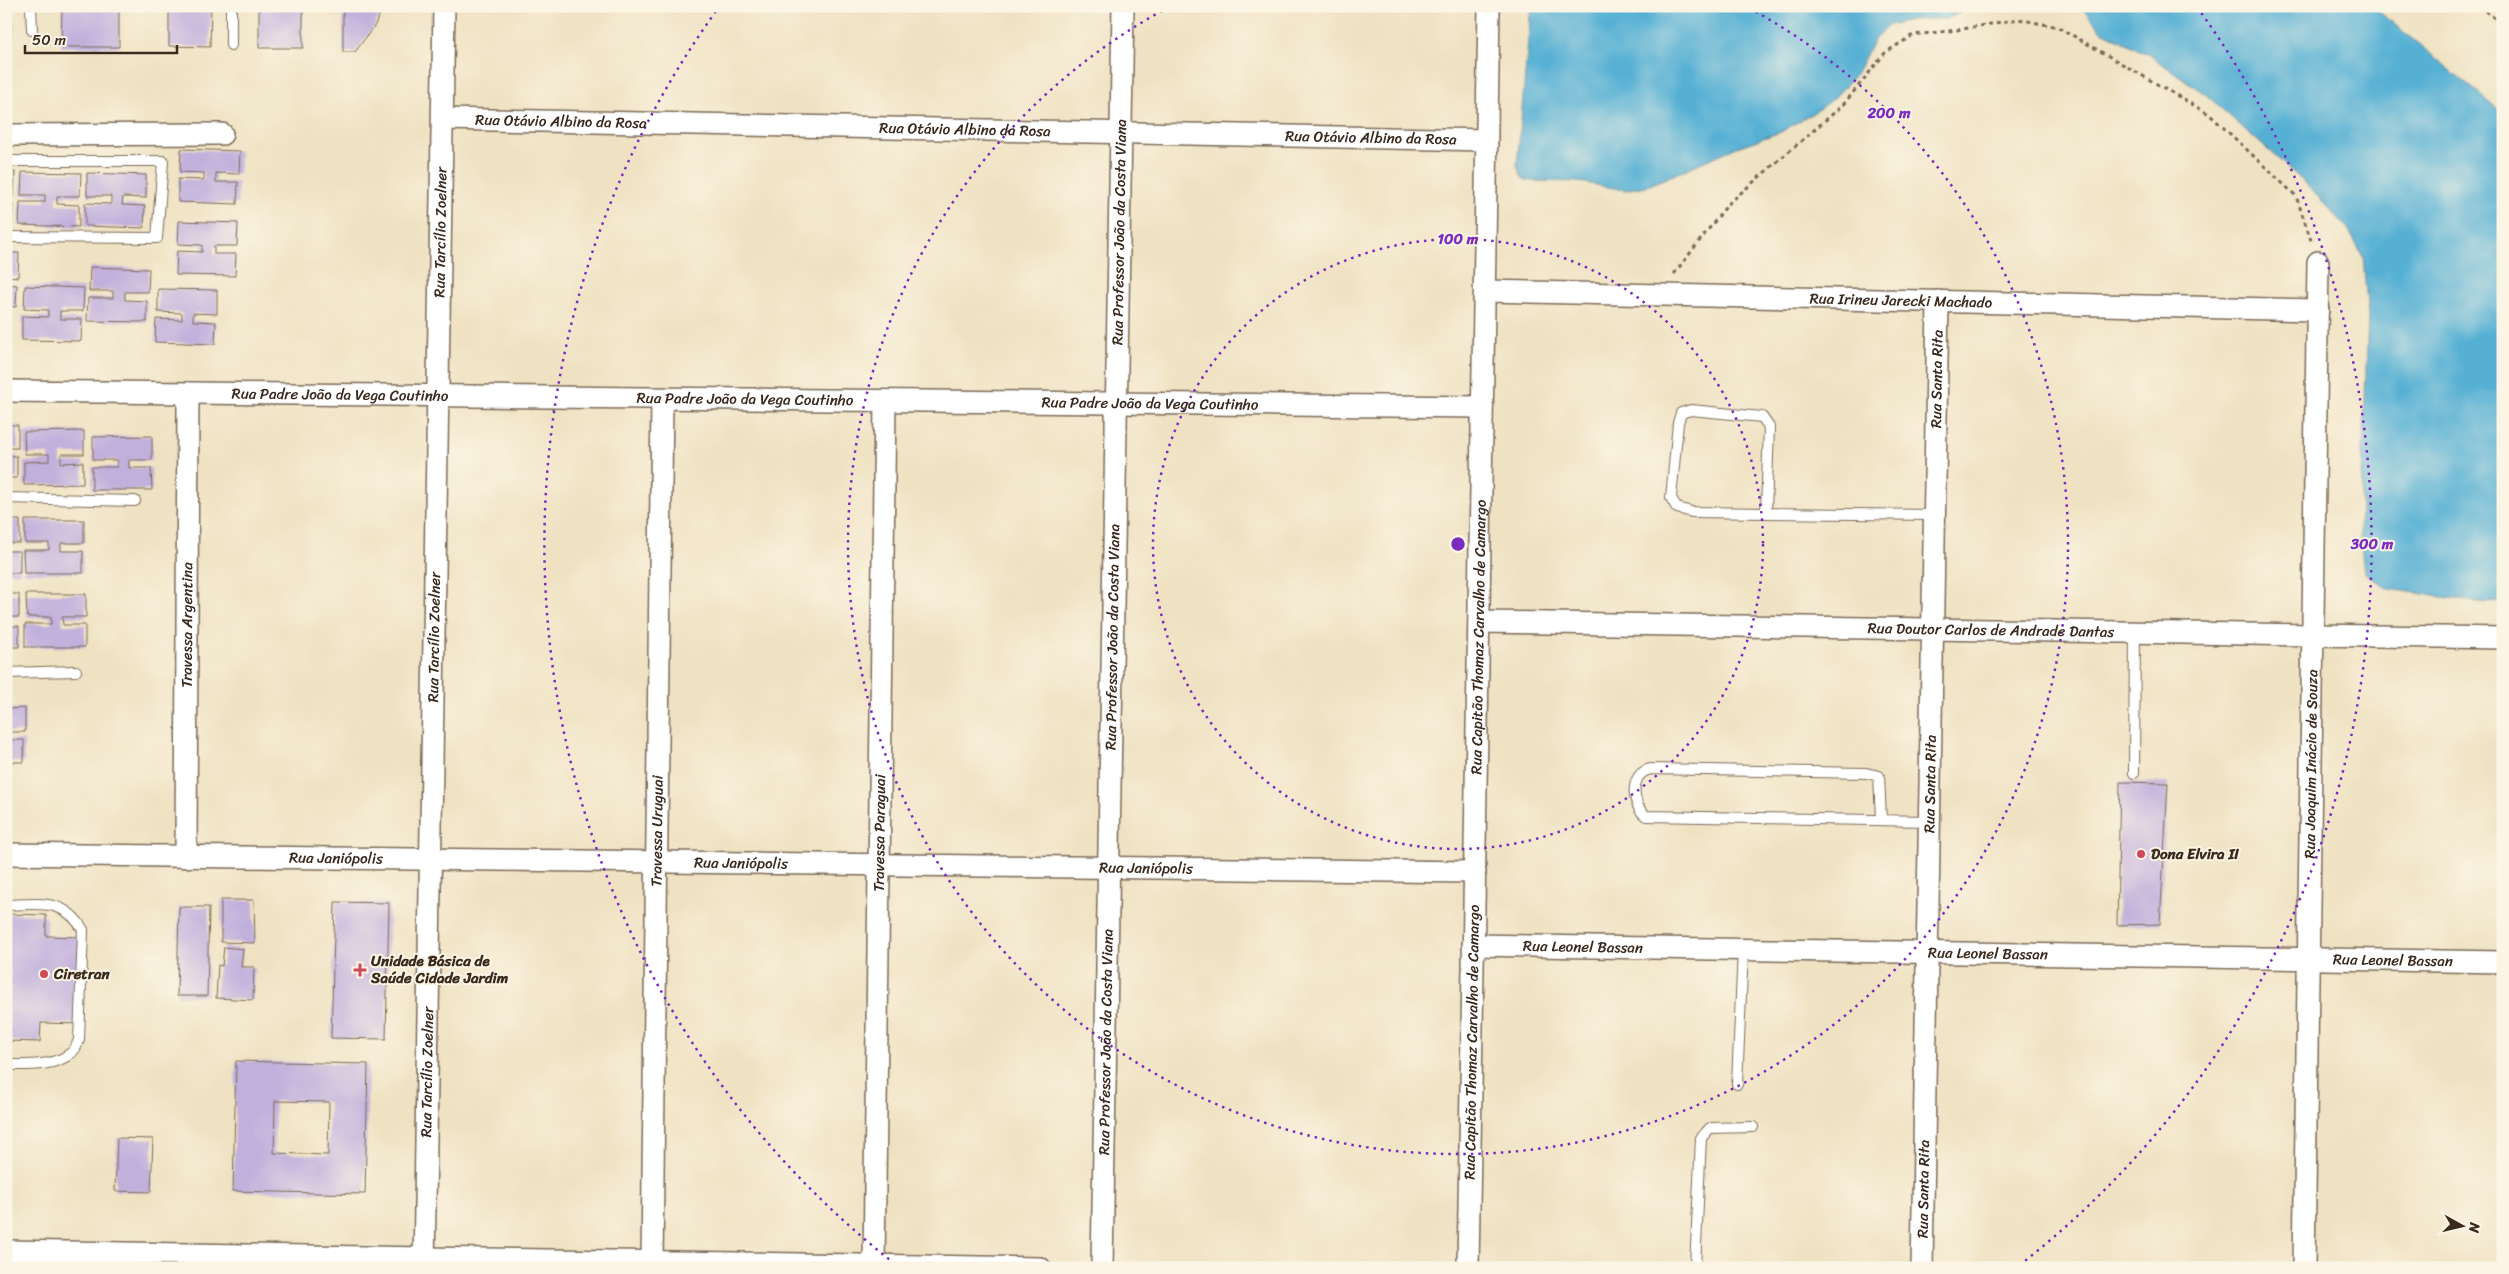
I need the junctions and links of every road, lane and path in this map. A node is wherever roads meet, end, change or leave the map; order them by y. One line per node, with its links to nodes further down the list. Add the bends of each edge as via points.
1 (32, 6): 8 (lane)
2 (231, 6): 9 (lane)
3 (444, 6): 10 (street, Rua Tarcílio Zoelner)
4 (1122, 6): 11 (street, Rua Professor João da Costa Viana)
5 (1489, 6): 14 (street, Rua Capitão Thomaz Carvalho de Camargo)
6 (2479, 6): 7 (path)
7 (2503, 25)
8 (32, 30)
9 (231, 45)
10 (443, 119): 11 (street, Rua Otávio Albino da Rosa); 24 (street, Rua Tarcílio Zoelner)
11 (1120, 133): 14 (street, Rua Otávio Albino da Rosa); 27 (street, Rua Professor João da Costa Viana)
12 (222, 134): 13 (street)
13 (6, 135)
14 (1487, 140): 18 (street, Rua Capitão Thomaz Carvalho de Camargo)
15 (6, 161): 16 (lane, via 163,161 157,238)
16 (6, 237)
17 (2318, 262): 19 (path, via 2296,196 2209,114 2058,27 2018,19 1913,35 1885,53 1843,106 1728,204); 21 (street, Rua Joaquim Inácio de Souza)
18 (1484, 291): 19 (street, Rua Irineu Jarecki Machado); 28 (street, Rua Capitão Thomaz Carvalho de Camargo)
19 (1659, 295): 20 (street, Rua Irineu Jarecki Machado)
20 (1938, 301): 21 (street, Rua Irineu Jarecki Machado); 32 (street, Rua Santa Rita)
21 (2318, 310): 36 (street, Rua Joaquim Inácio de Souza)
22 (6, 391): 23 (street, Rua Padre João da Vega Coutinho)
23 (188, 393): 24 (street, Rua Padre João da Vega Coutinho); 44 (street, Travessa Argentina)
24 (438, 396): 25 (street, Rua Padre João da Vega Coutinho); 45 (street, Rua Tarcílio Zoelner)
25 (662, 398): 26 (street, Rua Padre João da Vega Coutinho); 46 (street, Travessa Uruguai)
26 (885, 401): 27 (street, Rua Padre João da Vega Coutinho); 47 (street, Travessa Paraguai)
27 (1116, 403): 28 (street, Rua Padre João da Vega Coutinho); 48 (street, Rua Professor João da Costa Viana)
28 (1482, 408): 33 (street, Rua Capitão Thomaz Carvalho de Camargo)
29 (6, 498): 30 (lane)
30 (135, 501)
31 (1766, 512): 31 (lane, via 1692,512 1677,508 1671,498 1681,413 1691,410 1762,417 1769,427); 32 (lane)
32 (1934, 515): 34 (street, Rua Santa Rita)
33 (1479, 622): 34 (street, Rua Doutor Carlos de Andrade Dantas); 49 (street, Rua Capitão Thomaz Carvalho de Camargo)
34 (1932, 629): 35 (street, Rua Doutor Carlos de Andrade Dantas); 42 (street, Rua Santa Rita)
35 (2135, 632): 36 (street, Rua Doutor Carlos de Andrade Dantas); 40 (lane)
36 (2313, 635): 37 (street, Rua Doutor Carlos de Andrade Dantas); 54 (street, Rua Joaquim Inácio de Souza)
37 (2503, 638)
38 (76, 671): 39 (lane)
39 (6, 673)
40 (2134, 773)
41 (1881, 819): 41 (lane, via 1879,776 1866,773 1651,769 1638,775 1634,802 1638,811 1646,816); 42 (lane)
42 (1929, 821): 53 (street, Rua Santa Rita)
43 (6, 854): 44 (street, Rua Janiópolis)
44 (186, 856): 45 (street, Rua Janiópolis)
45 (431, 859): 46 (street, Rua Janiópolis); 61 (street, Rua Tarcílio Zoelner)
46 (657, 862): 47 (street, Rua Janiópolis); 60 (street, Travessa Uruguai)
47 (879, 865): 48 (street, Rua Janiópolis); 62 (street, Travessa Paraguai)
48 (1109, 867): 49 (street, Rua Janiópolis); 64 (street, Rua Professor João da Costa Viana)
49 (1474, 872): 51 (street, Rua Capitão Thomaz Carvalho de Camargo)
50 (6, 905): 56 (lane, via 63,907 76,918 83,930 79,1040 72,1053 33,1066)
51 (1473, 946): 52 (street, Rua Leonel Bassan); 65 (street, Rua Capitão Thomaz Carvalho de Camargo)
52 (1743, 950): 53 (street, Rua Leonel Bassan); 57 (lane)
53 (1927, 953): 54 (street, Rua Leonel Bassan); 67 (street, Rua Santa Rita)
54 (2309, 959): 55 (street, Rua Leonel Bassan); 68 (street, Rua Joaquim Inácio de Souza)
55 (2503, 962)
56 (6, 1066)
57 (1737, 1084)
58 (1753, 1128): 66 (lane, via 1710,1128 1701,1138)
59 (6, 1250): 61 (street)
60 (652, 1262): 61 (street); 62 (street)
61 (424, 1263)
62 (874, 1265): 63 (street)
63 (1040, 1268)
64 (1102, 1268)
65 (1468, 1268)
66 (1695, 1268)
67 (1922, 1268)
68 (2304, 1268)

